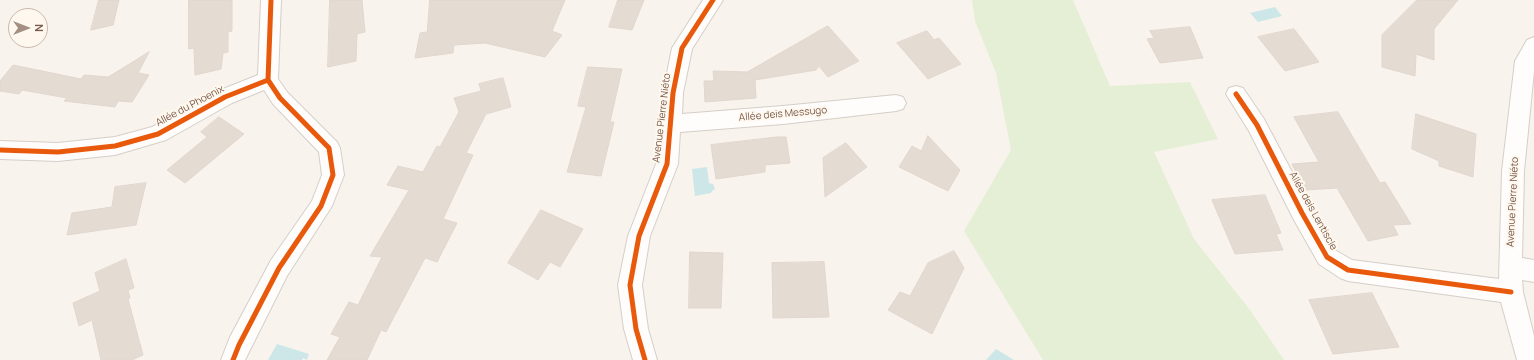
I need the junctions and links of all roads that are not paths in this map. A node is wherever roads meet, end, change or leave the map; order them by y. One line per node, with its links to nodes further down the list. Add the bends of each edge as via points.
1 (271, 0): 4 (street)
2 (712, 0): 7 (street, Avenue Pierre Niéto, via 682,48 672,93)
3 (1534, 45): 9 (street, Avenue Pierre Niéto, via 1525,61 1513,171)
4 (268, 80): 8 (street, Allée du Phoenix, via 225,96 158,134 115,146 58,152); 12 (street, via 280,98 329,148 333,175 321,206 279,268)
5 (1236, 94): 11 (street, Allée deis Lentiscle, via 1257,126 1327,257 1348,270)
6 (896, 103): 7 (street, Allée deis Messugo)
7 (671, 124): 13 (street, Avenue Pierre Niéto, via 666,164 639,236 630,286 636,329)
8 (0, 150)
9 (1510, 267): 10 (street); 11 (street, Avenue Pierre Niéto)
10 (1534, 271)
11 (1511, 292): 14 (street, Avenue Pierre Niéto)
12 (233, 360)
13 (646, 360)
14 (1529, 360)

